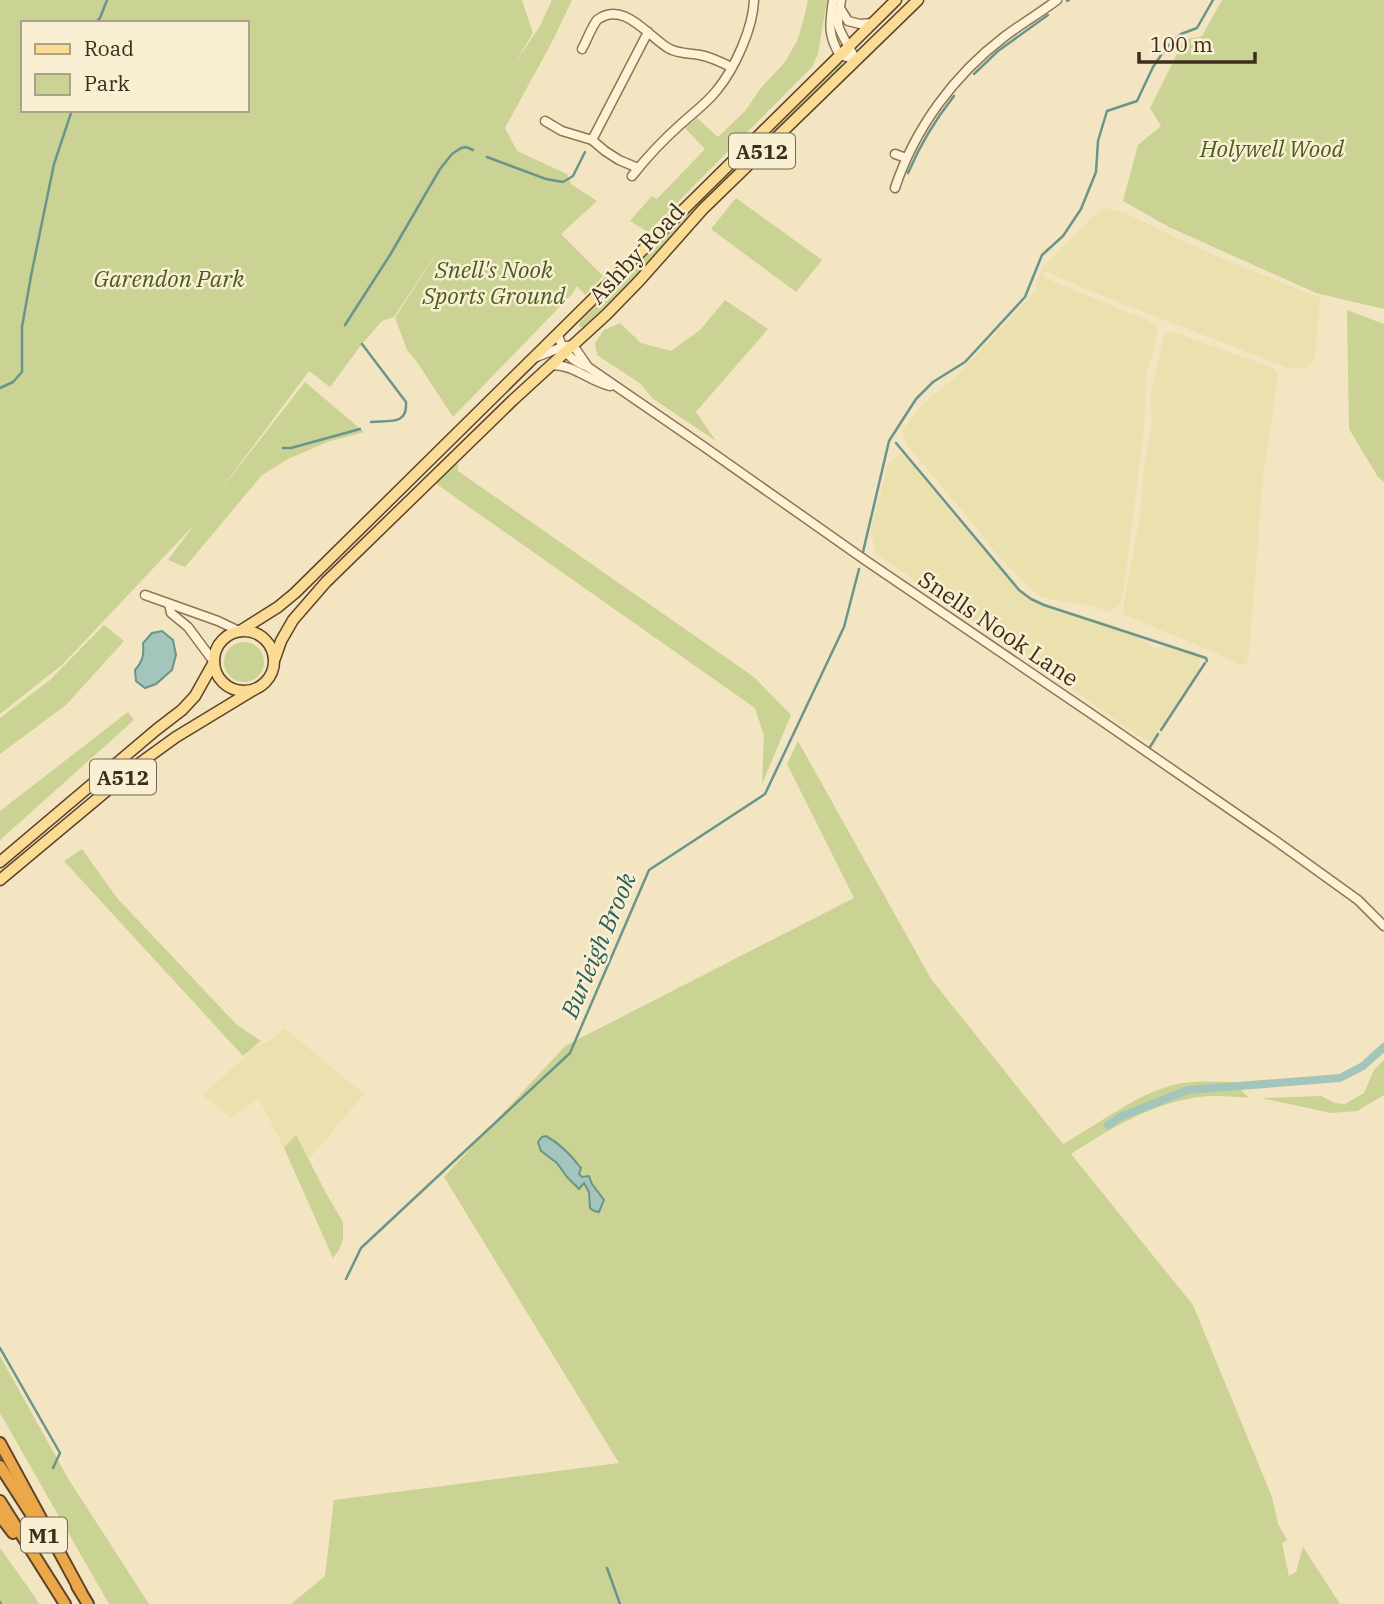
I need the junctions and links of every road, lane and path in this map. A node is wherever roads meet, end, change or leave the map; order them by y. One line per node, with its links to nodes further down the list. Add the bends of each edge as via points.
1 (754, 0): 13 (street, via 748,31)
2 (833, 0): 11 (street, via 831,39)
3 (896, 0): 7 (main road, Ashby Road / A512)
4 (918, 0): 12 (main road, Ashby Road / A512)
5 (1057, 0): 17 (street, via 1003,38 958,80)
6 (840, 4): 7 (street, via 848,21); 10 (street, via 839,29)
7 (873, 23): 10 (main road, Ashby Road / A512)
8 (648, 32): 9 (street, via 629,13 611,10 596,21); 13 (street, via 675,52 712,58); 15 (street)
9 (587, 45)
10 (849, 45): 11 (main road, Ashby Road / A512); 12 (street)
11 (840, 55): 12 (street); 21 (main road, Ashby Road / A512)
12 (856, 60): 22 (main road, Ashby Road / A512, via 703,209 632,288)
13 (731, 67): 18 (street, via 716,92)
14 (551, 122): 15 (street, via 562,131)
15 (592, 140): 18 (street)
16 (895, 154): 17 (street)
17 (906, 158): 20 (street)
18 (638, 168): 19 (street)
19 (632, 176)
20 (895, 188)
21 (558, 334): 22 (street, Snells Nook Lane); 23 (main road, Ashby Road / A512)
22 (566, 348): 23 (street); 24 (main road, Ashby Road / A512); 25 (street, Snells Nook Lane)
23 (531, 359): 28 (main road, Ashby Road / A512, via 295,593)
24 (551, 365): 25 (street, via 567,366); 29 (main road, Ashby Road / A512, via 308,601 287,629)
25 (616, 387): 34 (street, Snells Nook Lane, via 1276,841 1358,900)
26 (145, 595): 27 (street)
27 (169, 604): 28 (street); 30 (street, via 171,613 188,627)
28 (240, 631): 29 (main road, via 263,637); 30 (main road, via 222,639)
29 (275, 658): 31 (main road, via 270,678)
30 (214, 662): 31 (main road, via 219,677 231,688); 32 (main road, A512, via 182,710)
31 (255, 689): 33 (main road, A512, via 140,763)
32 (0, 862)
33 (0, 880)
34 (1384, 926)
35 (0, 1444): 40 (highway)
36 (0, 1466): 40 (highway, M1)
37 (0, 1501): 39 (highway, M1)
38 (0, 1516): 39 (highway)
39 (47, 1576): 41 (highway, M1)
40 (81, 1591): 42 (highway, M1)
41 (65, 1604)
42 (88, 1604)

